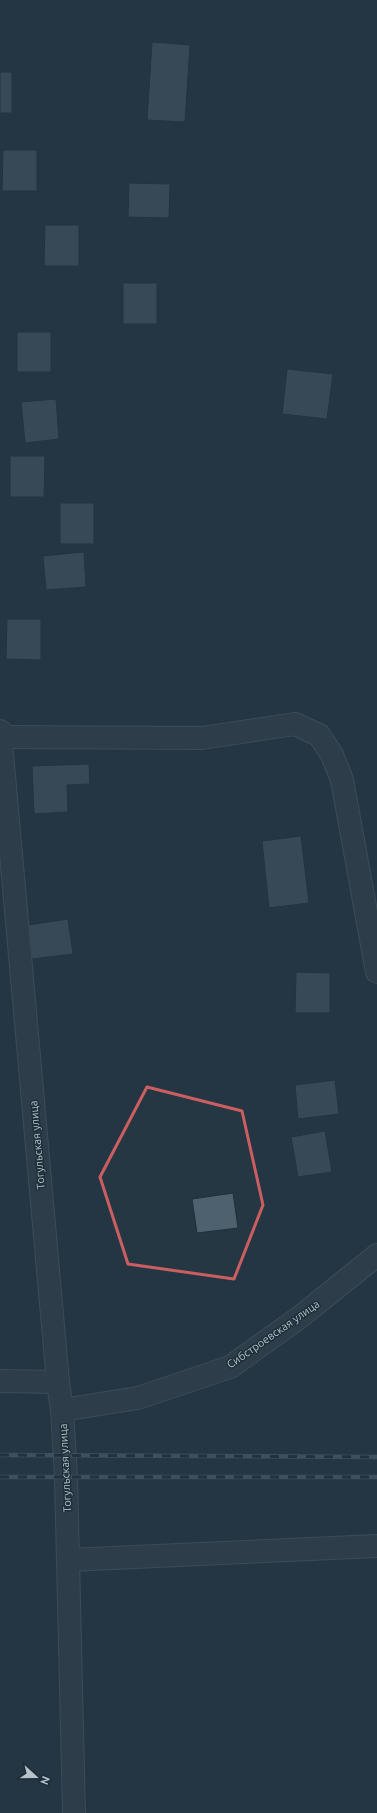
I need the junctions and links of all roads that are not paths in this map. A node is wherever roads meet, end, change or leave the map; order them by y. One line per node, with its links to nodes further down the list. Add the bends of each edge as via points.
1 (0, 731): 2 (street, Тогульская улица)
2 (0, 737): 3 (street, via 202,738 296,724 319,735 332,755 342,780); 6 (street, Тогульская улица)
3 (377, 972)
4 (377, 1255): 7 (street, Сибстроевская улица, via 300,1317 230,1366 138,1398)
5 (0, 1381): 6 (street)
6 (58, 1382): 7 (street, Тогульская улица)
7 (62, 1410): 9 (street, Тогульская улица)
8 (377, 1546): 9 (street)
9 (69, 1560): 10 (street, Тогульская улица)
10 (74, 1813)

